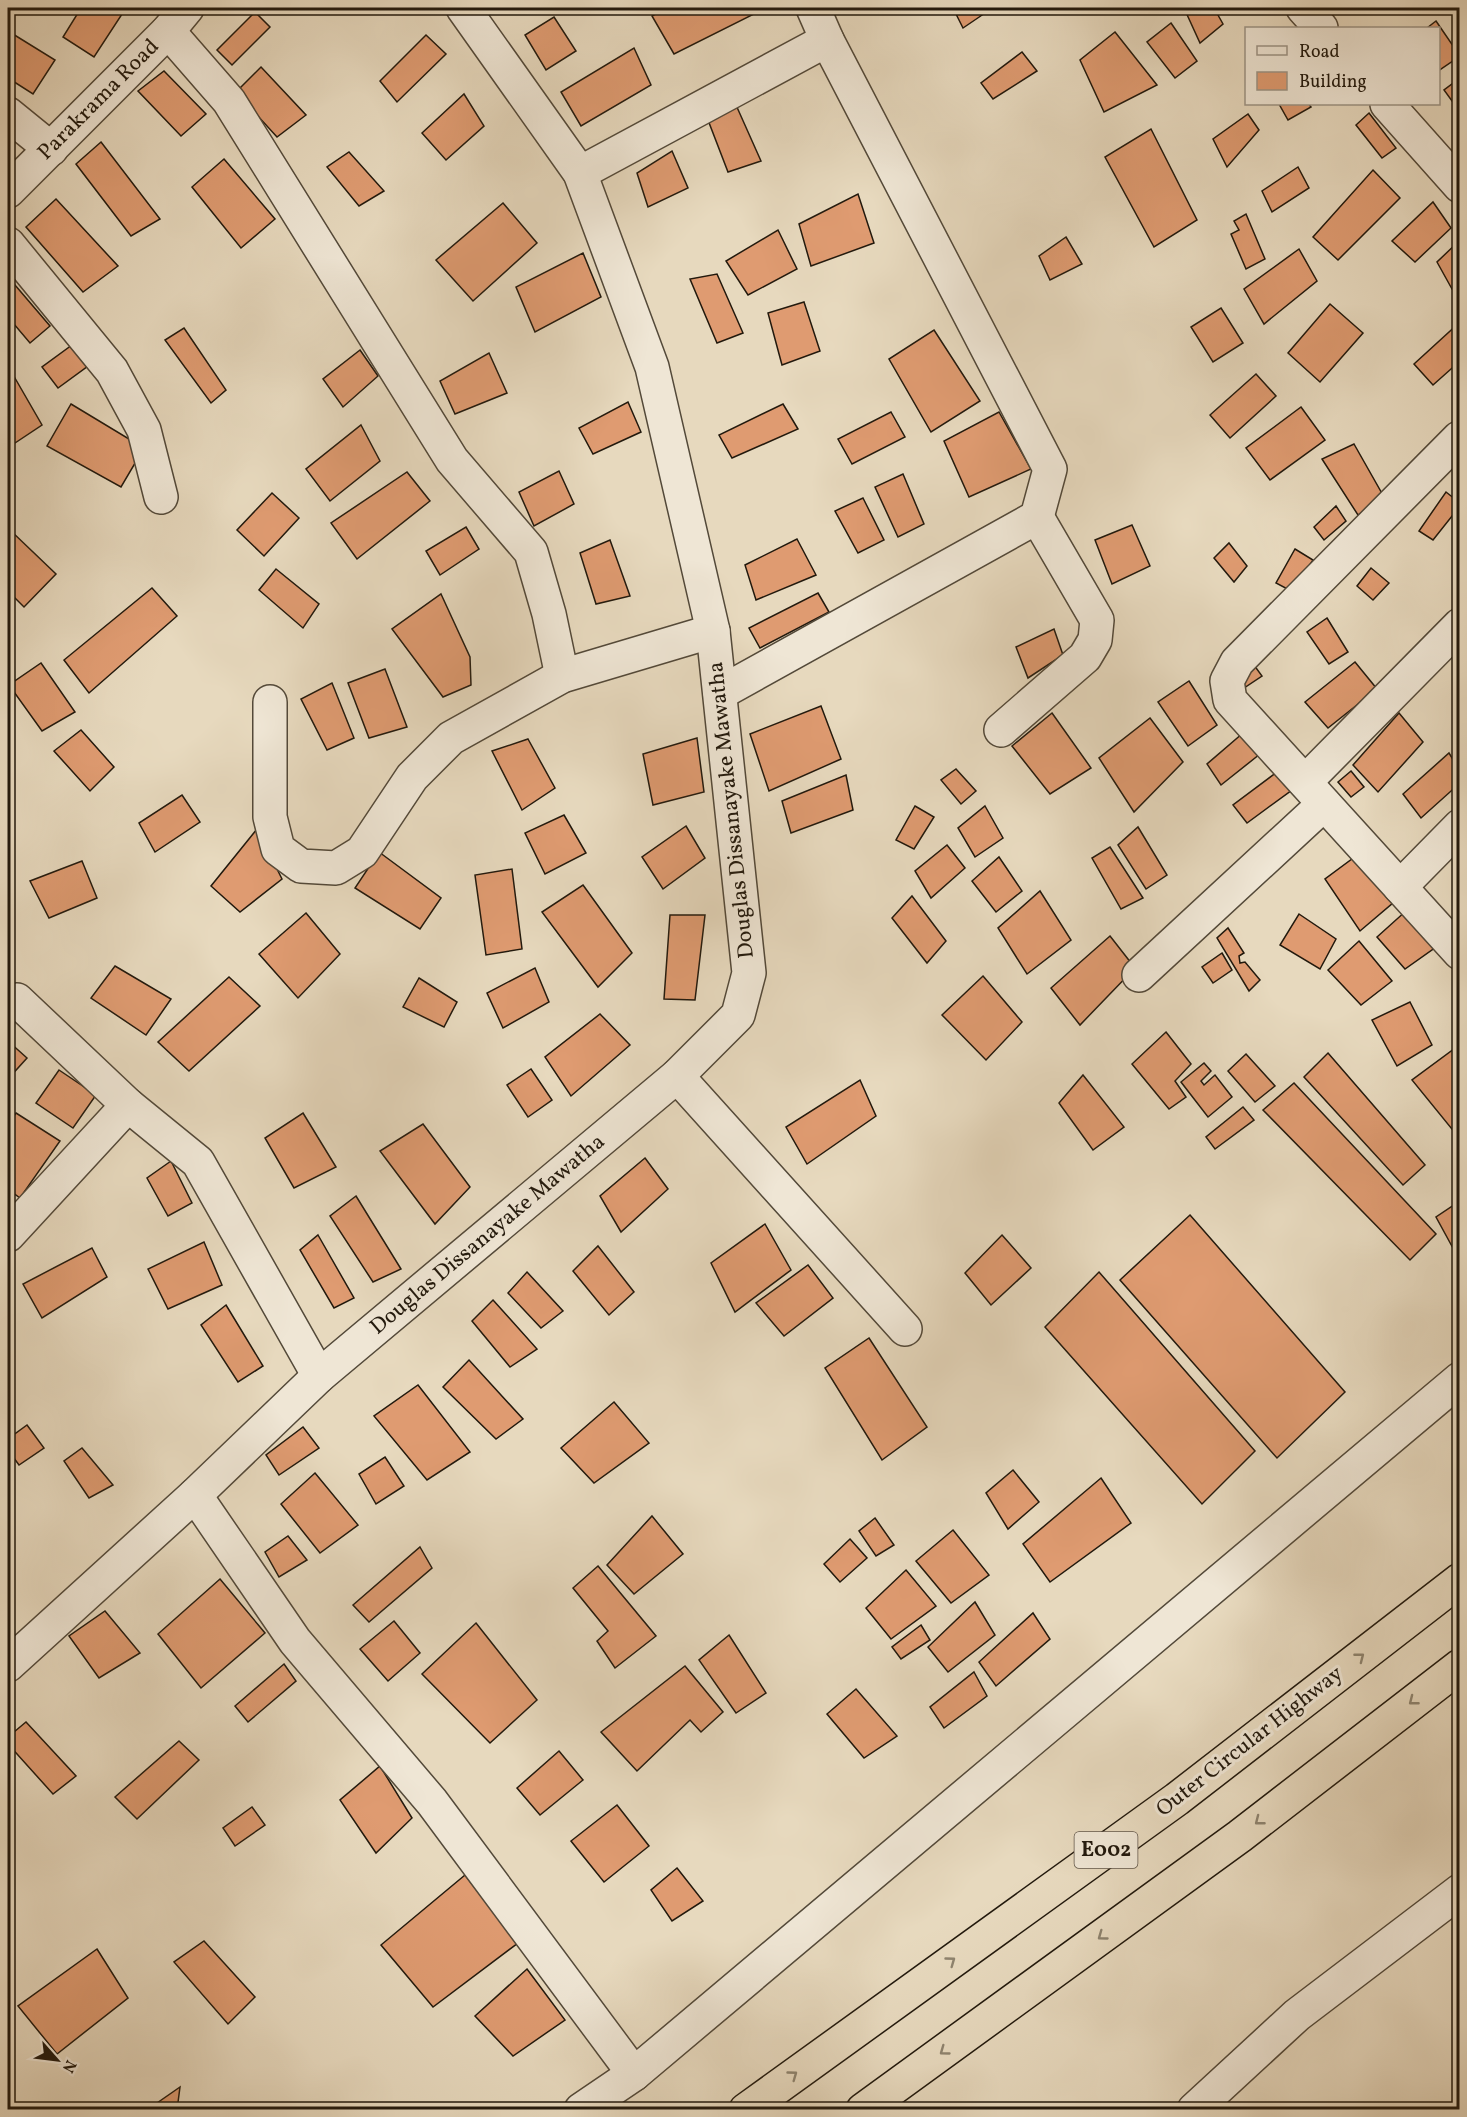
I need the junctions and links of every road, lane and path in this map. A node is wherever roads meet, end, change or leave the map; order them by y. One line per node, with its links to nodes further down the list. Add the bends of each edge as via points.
1 (463, 8): 10 (street, Douglas Dissanayake Mawatha)
2 (813, 8): 6 (street)
3 (1303, 8): 5 (street)
4 (178, 19): 9 (street, Parakrama Road); 19 (street, via 452,460 531,552)
5 (1320, 27)
6 (827, 40): 10 (street); 16 (street, via 1050,469)
7 (1388, 105): 11 (street)
8 (8, 114): 9 (street)
9 (51, 149): 12 (street, Parakrama Road)
10 (580, 173): 18 (street, Douglas Dissanayake Mawatha, via 652,367)
11 (1460, 186)
12 (8, 191)
13 (8, 244): 15 (street, via 112,371 144,430)
14 (1459, 438): 23 (street, via 1237,662 1227,681 1230,700)
15 (160, 497)
16 (1037, 517): 20 (street); 22 (street, via 1096,620 1095,640 1085,657)
17 (1460, 625): 23 (street)
18 (713, 631): 19 (street); 20 (street, Douglas Dissanayake Mawatha)
19 (562, 676): 21 (street, via 451,738 412,777 362,852 336,868 301,866 278,849 270,818)
20 (720, 693): 29 (street, Douglas Dissanayake Mawatha, via 749,973 738,1015)
21 (270, 702)
22 (1001, 730)
23 (1315, 793): 25 (street); 27 (street)
24 (1460, 826): 25 (street)
25 (1400, 887): 26 (street)
26 (1460, 953)
27 (1139, 975)
28 (18, 1000): 30 (street)
29 (677, 1076): 32 (street); 33 (street, Douglas Dissanayake Mawatha)
30 (128, 1105): 31 (street); 33 (street, via 198,1162)
31 (8, 1235)
32 (905, 1329)
33 (319, 1376): 35 (street, Douglas Dissanayake Mawatha)
34 (1460, 1379): 40 (street)
35 (195, 1495): 37 (street, Douglas Dissanayake Mawatha); 40 (street, via 295,1641 432,1802)
36 (1460, 1580): 42 (highway, Outer Circular Highway / E002, one-way to 36, via 1177,1799)
37 (8, 1665)
38 (1460, 1666): 43 (highway, one-way to 43, via 1240,1836)
39 (1460, 1891): 44 (street, via 1297,2015)
40 (634, 2074): 41 (street)
41 (581, 2109)
42 (746, 2109)
43 (863, 2109)
44 (1194, 2109)

